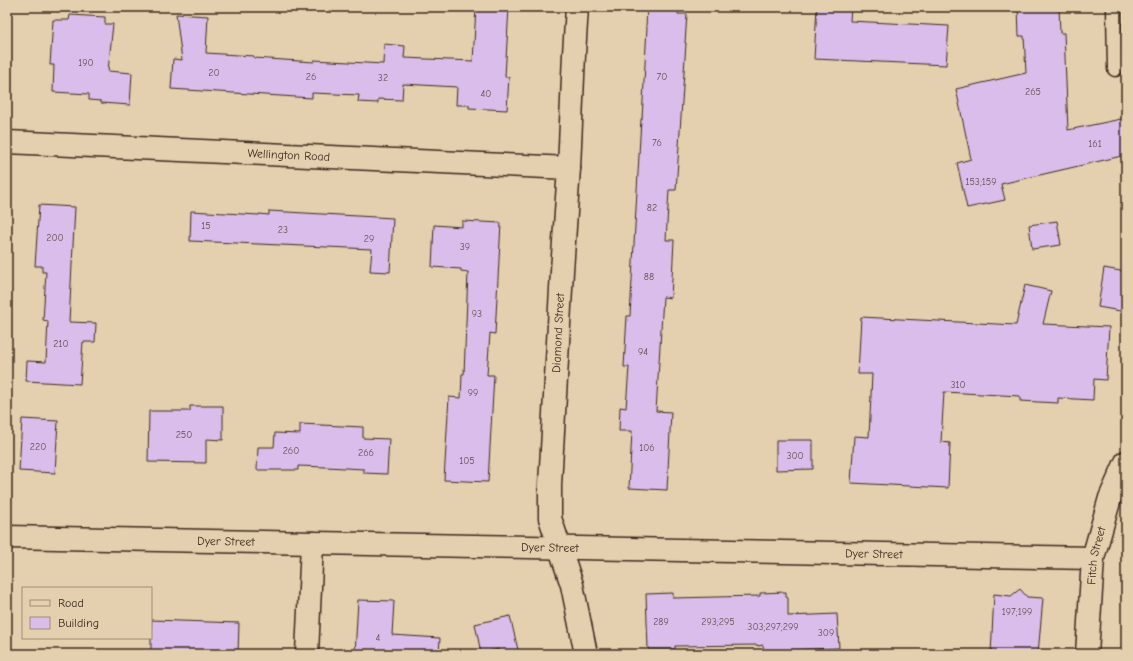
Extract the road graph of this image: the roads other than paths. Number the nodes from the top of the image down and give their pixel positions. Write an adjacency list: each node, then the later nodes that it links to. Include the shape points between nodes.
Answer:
1 (577, 7): 5 (street, Diamond Street)
2 (1114, 7): 3 (lane)
3 (1115, 69)
4 (7, 142): 5 (street, Wellington Road)
5 (569, 168): 9 (street, Diamond Street, via 550,485 550,518)
6 (1126, 462): 10 (street, Fitch Street, via 1110,498)
7 (7, 537): 8 (street, Dyer Street)
8 (312, 543): 9 (street, Dyer Street); 11 (street)
9 (560, 548): 10 (street, Dyer Street); 12 (street, Diamond Street, via 572,585)
10 (1093, 558): 13 (street, Fitch Street)
11 (307, 654)
12 (586, 654)
13 (1087, 654)

